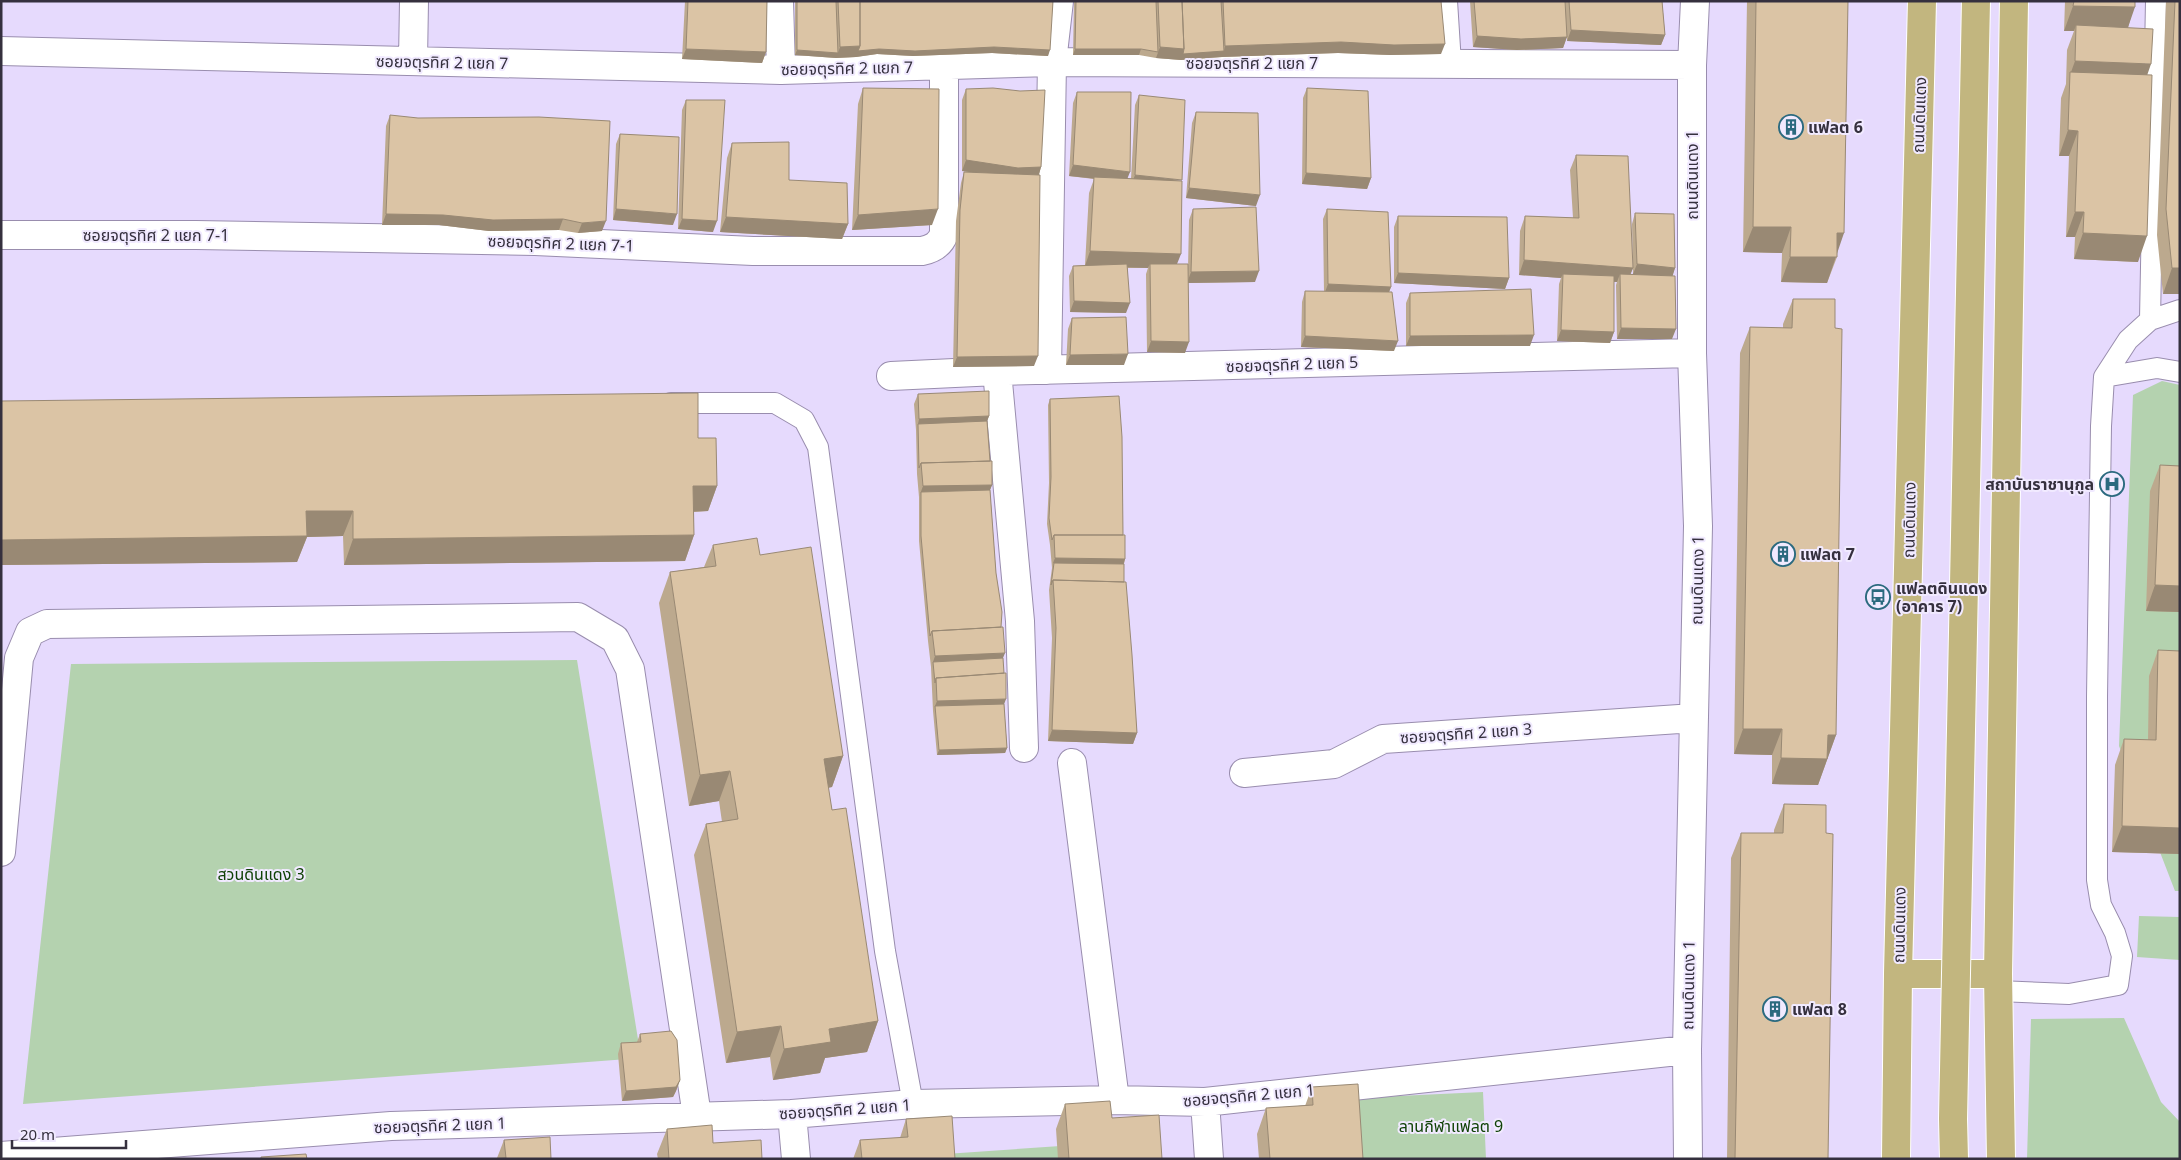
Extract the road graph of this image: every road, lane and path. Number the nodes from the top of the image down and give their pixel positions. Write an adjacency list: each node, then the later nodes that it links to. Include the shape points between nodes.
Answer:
1 (414, 1): 11 (street)
2 (779, 1): 16 (street)
3 (1058, 1): 12 (street)
4 (1443, 1): 13 (street)
5 (1695, 1): 14 (street, ถนนดินแดง 1)
6 (1922, 1): 32 (main road, ถนนดินแดง)
7 (1976, 1): 45 (main road, bridge)
8 (2014, 1): 33 (main road)
9 (2156, 1): 19 (lane)
10 (1, 51): 11 (street, ซอยจตุรทิศ 2 แยก 7)
11 (413, 61): 16 (street, ซอยจตุรทิศ 2 แยก 7)
12 (1052, 62): 13 (street, ซอยจตุรทิศ 2 แยก 7); 15 (street, ซอยจตุรทิศ 2 แยก 7); 21 (street)
13 (1447, 64): 14 (street, ซอยจตุรทิศ 2 แยก 7)
14 (1692, 65): 20 (street, ถนนดินแดง 1)
15 (944, 66): 16 (street, ซอยจตุรทิศ 2 แยก 7); 17 (street, ซอยจตุรทิศ 2 แยก 7-1, via 944,234 936,246 922,251 753,251 535,240)
16 (781, 70)
17 (1, 235)
18 (2180, 310): 19 (lane)
19 (2150, 320): 25 (lane, via 2128,340)
20 (1692, 353): 21 (street, ซอยจตุรทิศ 2 แยก 5); 27 (street, ถนนดินแดง 1, via 1698,526)
21 (1047, 370): 22 (street, ซอยจตุรทิศ 2 แยก 5)
22 (997, 371): 24 (street, ซอยจตุรทิศ 2 แยก 5); 28 (street, via 1020,621)
23 (2180, 372): 25 (lane, via 2157,368)
24 (891, 376)
25 (2104, 377): 33 (lane, via 2098,571 2097,880 2101,905 2122,956 2118,985 2069,994)
26 (656, 403): 37 (lane, via 775,403 804,420 818,447 885,951)
27 (1694, 718): 30 (street, ซอยจตุรทิศ 2 แยก 3, via 1383,739 1334,764); 34 (street, ถนนดินแดง 1)
28 (1024, 748)
29 (1072, 763): 35 (street)
30 (1244, 773)
31 (1, 852): 39 (street, via 19,658 30,632 47,624 578,617 615,639 630,669)
32 (1898, 974): 33 (main road); 44 (main road, ถนนดินแดง)
33 (1998, 982): 46 (main road)
34 (1687, 1050): 36 (street, ซอยจตุรทิศ 2 แยก 1); 43 (street, ถนนดินแดง 1)
35 (1115, 1100): 36 (street, ซอยจตุรทิศ 2 แยก 1); 37 (street, ซอยจตุรทิศ 2 แยก 1)
36 (1205, 1102): 42 (street)
37 (913, 1104): 38 (street, ซอยจตุรทิศ 2 แยก 1)
38 (792, 1114): 39 (street, ซอยจตุรทิศ 2 แยก 1); 41 (street)
39 (697, 1116): 40 (street, ซอยจตุรทิศ 2 แยก 1, via 391,1126)
40 (1, 1156)
41 (796, 1159)
42 (1209, 1159)
43 (1688, 1159)
44 (1896, 1159)
45 (1954, 1159)
46 (2001, 1159)

